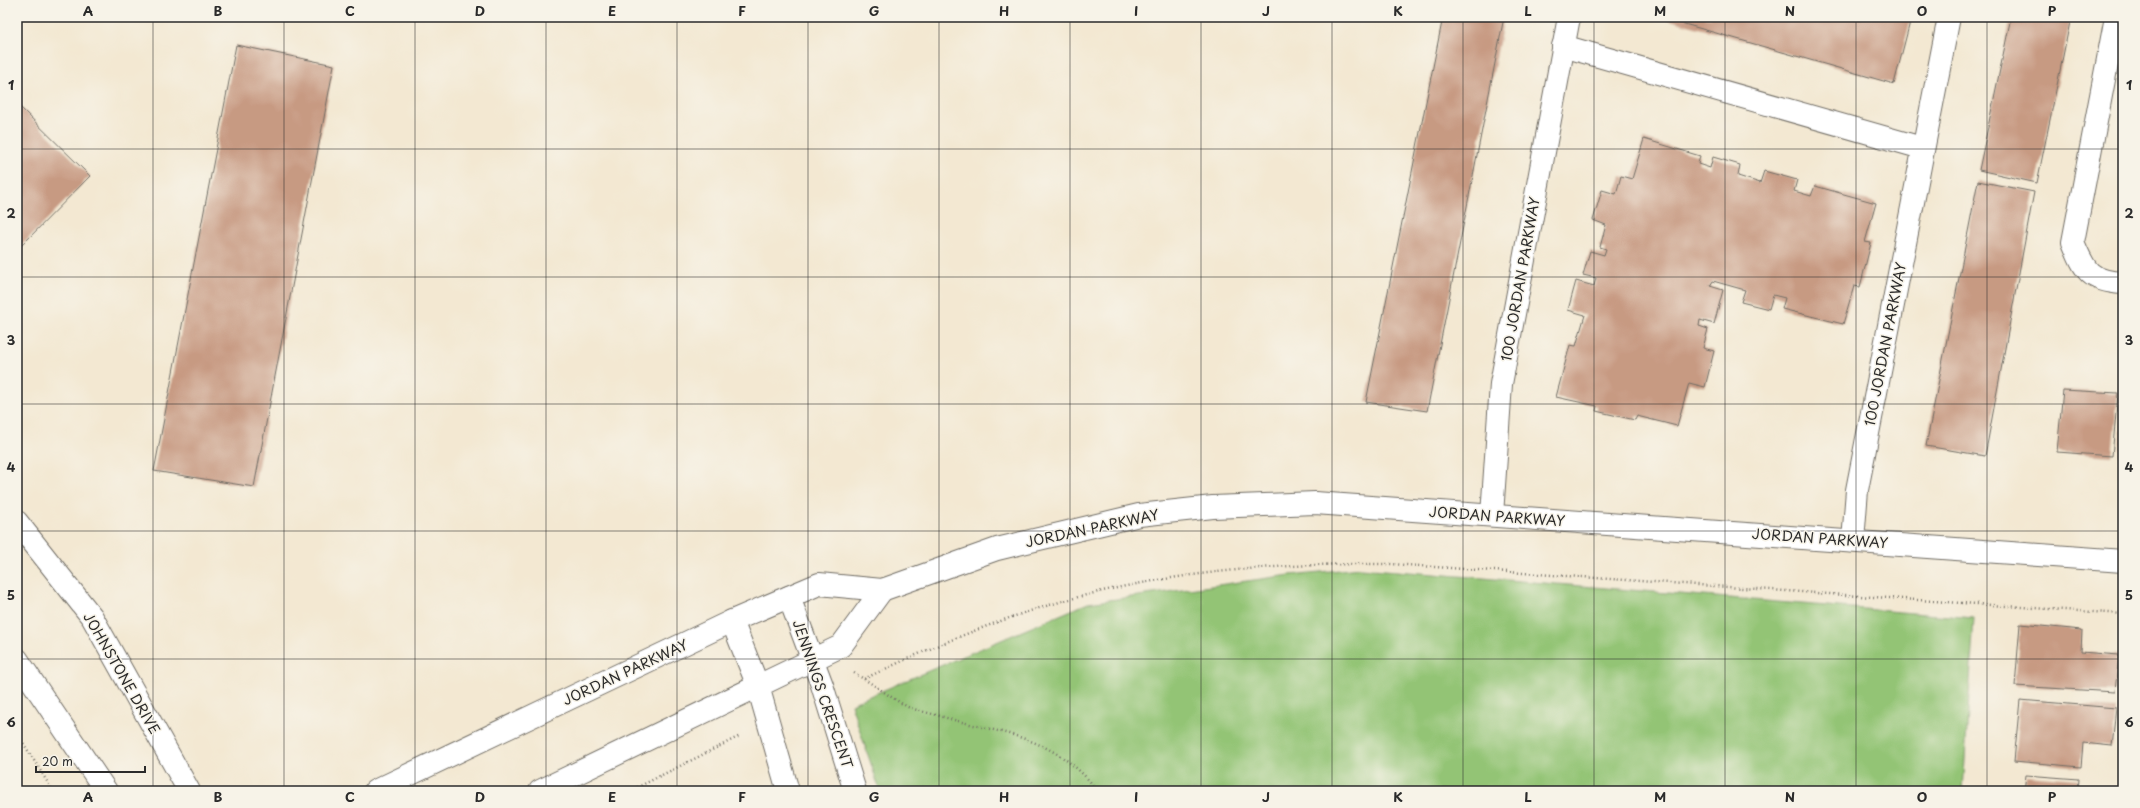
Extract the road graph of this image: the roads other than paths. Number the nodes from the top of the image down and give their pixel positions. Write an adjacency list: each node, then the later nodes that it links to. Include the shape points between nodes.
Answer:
1 (1569, 17): 4 (street, 100 JORDAN PARKWAY)
2 (1949, 17): 5 (street, 100 JORDAN PARKWAY)
3 (2116, 17): 6 (street, via 2073,242 2091,276)
4 (1563, 46): 5 (street); 7 (street, 100 JORDAN PARKWAY, via 1501,384)
5 (1922, 148): 9 (street, 100 JORDAN PARKWAY, via 1857,490)
6 (2123, 283)
7 (1492, 515): 9 (street, JORDAN PARKWAY); 11 (street, JORDAN PARKWAY, via 1315,503 1213,507 1139,515 996,549)
8 (17, 522): 18 (street, JOHNSTONE DRIVE, via 92,618)
9 (1853, 541): 10 (street, JORDAN PARKWAY)
10 (2123, 561)
11 (882, 590): 12 (street, JORDAN PARKWAY, via 818,584); 15 (street, via 841,646)
12 (789, 597): 13 (street, JORDAN PARKWAY); 15 (street, JENNINGS CRESCENT)
13 (732, 621): 16 (street); 19 (street, JORDAN PARKWAY)
14 (17, 659): 17 (street)
15 (814, 660): 16 (street); 22 (street, JENNINGS CRESCENT)
16 (758, 686): 20 (street); 21 (street)
17 (106, 791)
18 (189, 791)
19 (375, 791)
20 (540, 791)
21 (788, 791)
22 (855, 791)

